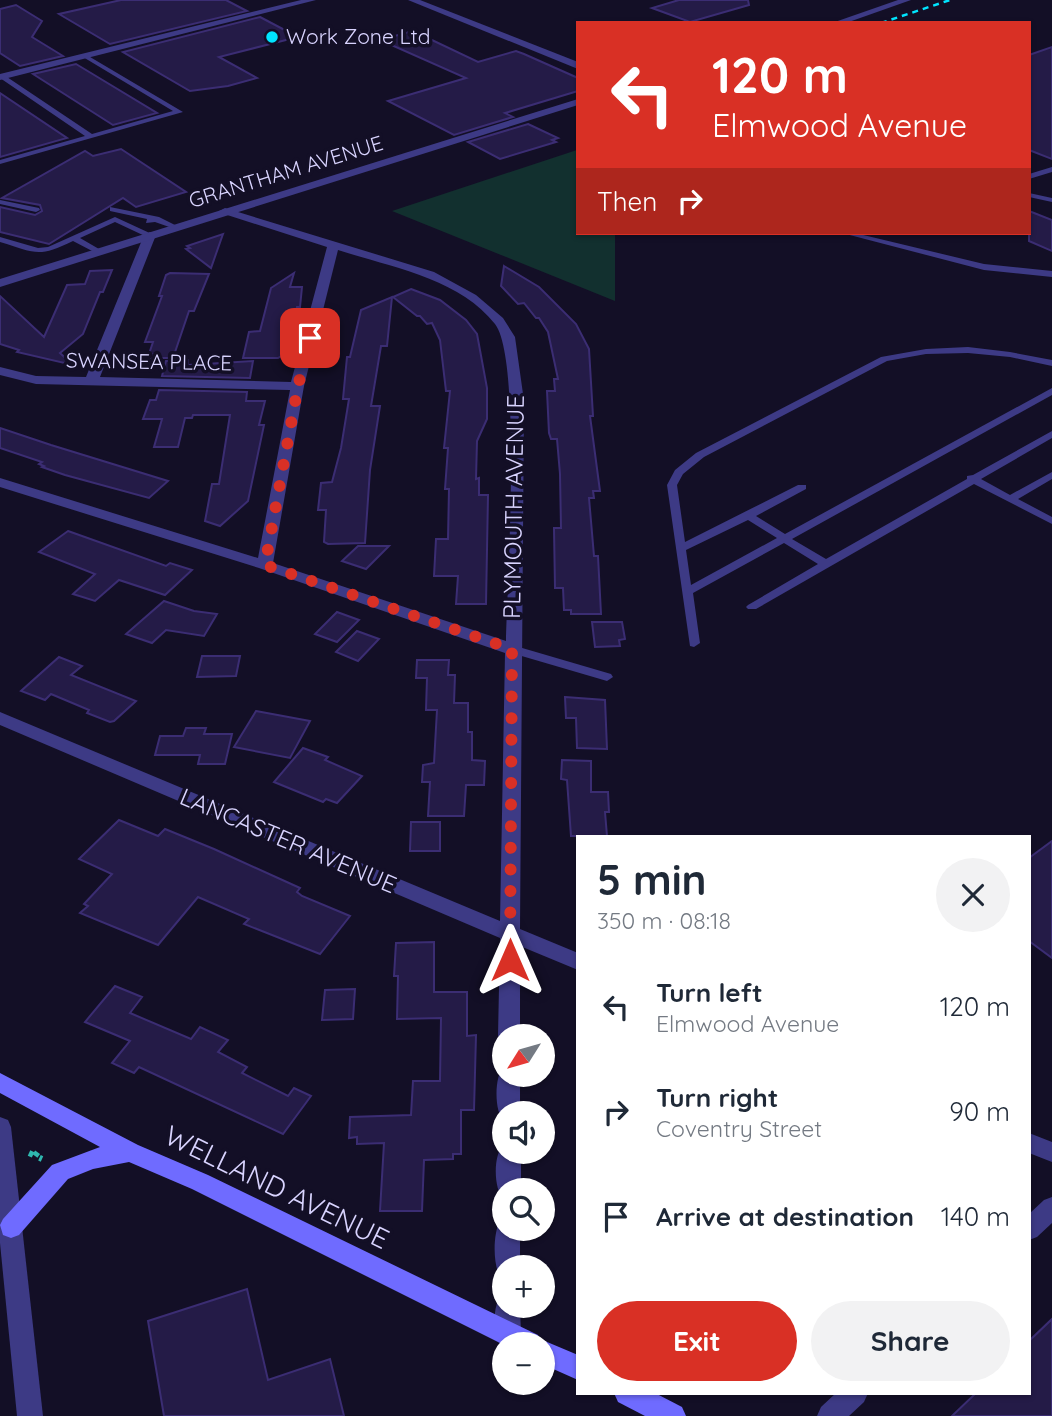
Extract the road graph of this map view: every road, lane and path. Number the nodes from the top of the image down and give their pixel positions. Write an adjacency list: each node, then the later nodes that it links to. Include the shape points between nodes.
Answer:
1 (312, 0): 5 (street)
2 (412, 0): 6 (street)
3 (907, 0): 4 (street)
4 (842, 21)
5 (85, 56): 7 (street); 9 (lane, via 179,112)
6 (576, 65)
7 (1, 76): 9 (lane)
8 (576, 104): 18 (street, GRANTHAM AVENUE)
9 (91, 137): 10 (lane)
10 (0, 162)
11 (1052, 169): 12 (lane)
12 (1031, 176)
13 (1031, 195): 14 (lane)
14 (1052, 200)
15 (0, 202): 17 (lane)
16 (113, 209): 19 (lane)
17 (36, 211)
18 (225, 211): 21 (street, GRANTHAM AVENUE); 26 (street, PLYMOUTH AVENUE)
19 (156, 219): 20 (lane); 21 (lane)
20 (136, 226): 22 (lane); 25 (lane, via 115,219)
21 (175, 227): 22 (street, GRANTHAM AVENUE)
22 (150, 234): 27 (street, GRANTHAM AVENUE); 32 (street)
23 (854, 235): 28 (lane, via 984,267)
24 (0, 239): 25 (lane, via 38,251)
25 (75, 239): 27 (lane)
26 (334, 244): 33 (street); 50 (street, PLYMOUTH AVENUE, via 455,286 506,331 517,401)
27 (96, 251): 29 (street, GRANTHAM AVENUE)
28 (1052, 274)
29 (2, 280)
30 (1052, 363): 44 (lane, via 952,349 914,351 884,359 700,454 679,472 672,485)
31 (0, 371): 32 (street, SWANSEA PLACE, via 36,380)
32 (91, 382): 33 (street, SWANSEA PLACE)
33 (298, 386): 46 (street)
34 (1052, 391): 43 (lane)
35 (1052, 434): 37 (lane)
36 (1052, 475): 40 (lane)
37 (971, 478): 40 (lane); 45 (lane)
38 (0, 482): 46 (street)
39 (802, 487): 41 (lane)
40 (1010, 499): 42 (lane)
41 (748, 516): 43 (lane); 44 (lane)
42 (1052, 521)
43 (786, 538): 45 (lane); 47 (lane)
44 (680, 549): 47 (lane)
45 (826, 564): 48 (lane)
46 (265, 565): 50 (street)
47 (687, 592): 49 (lane)
48 (752, 607)
49 (694, 643)
50 (512, 649): 51 (lane); 53 (street, PLYMOUTH AVENUE)
51 (607, 677)
52 (0, 718): 53 (street, LANCASTER AVENUE)
53 (510, 934): 54 (street, LANCASTER AVENUE); 55 (street, PLYMOUTH AVENUE)
54 (576, 961)
55 (509, 1024)
56 (0, 1082): 60 (main road, WELLAND AVENUE)
57 (0, 1127): 64 (street)
58 (1031, 1144): 61 (street)
59 (40, 1149): 62 (path, via 32,1155)
60 (130, 1152): 64 (main road, via 91,1159 60,1172); 66 (main road, WELLAND AVENUE)
61 (1052, 1152)
62 (42, 1160)
63 (1052, 1208): 65 (street)
64 (11, 1227): 71 (street)
65 (1031, 1227)
66 (504, 1332)
67 (555, 1357): 68 (main road)
68 (576, 1367)
69 (631, 1395): 72 (main road)
70 (853, 1395): 73 (street)
71 (30, 1416)
72 (673, 1416)
73 (830, 1416)

